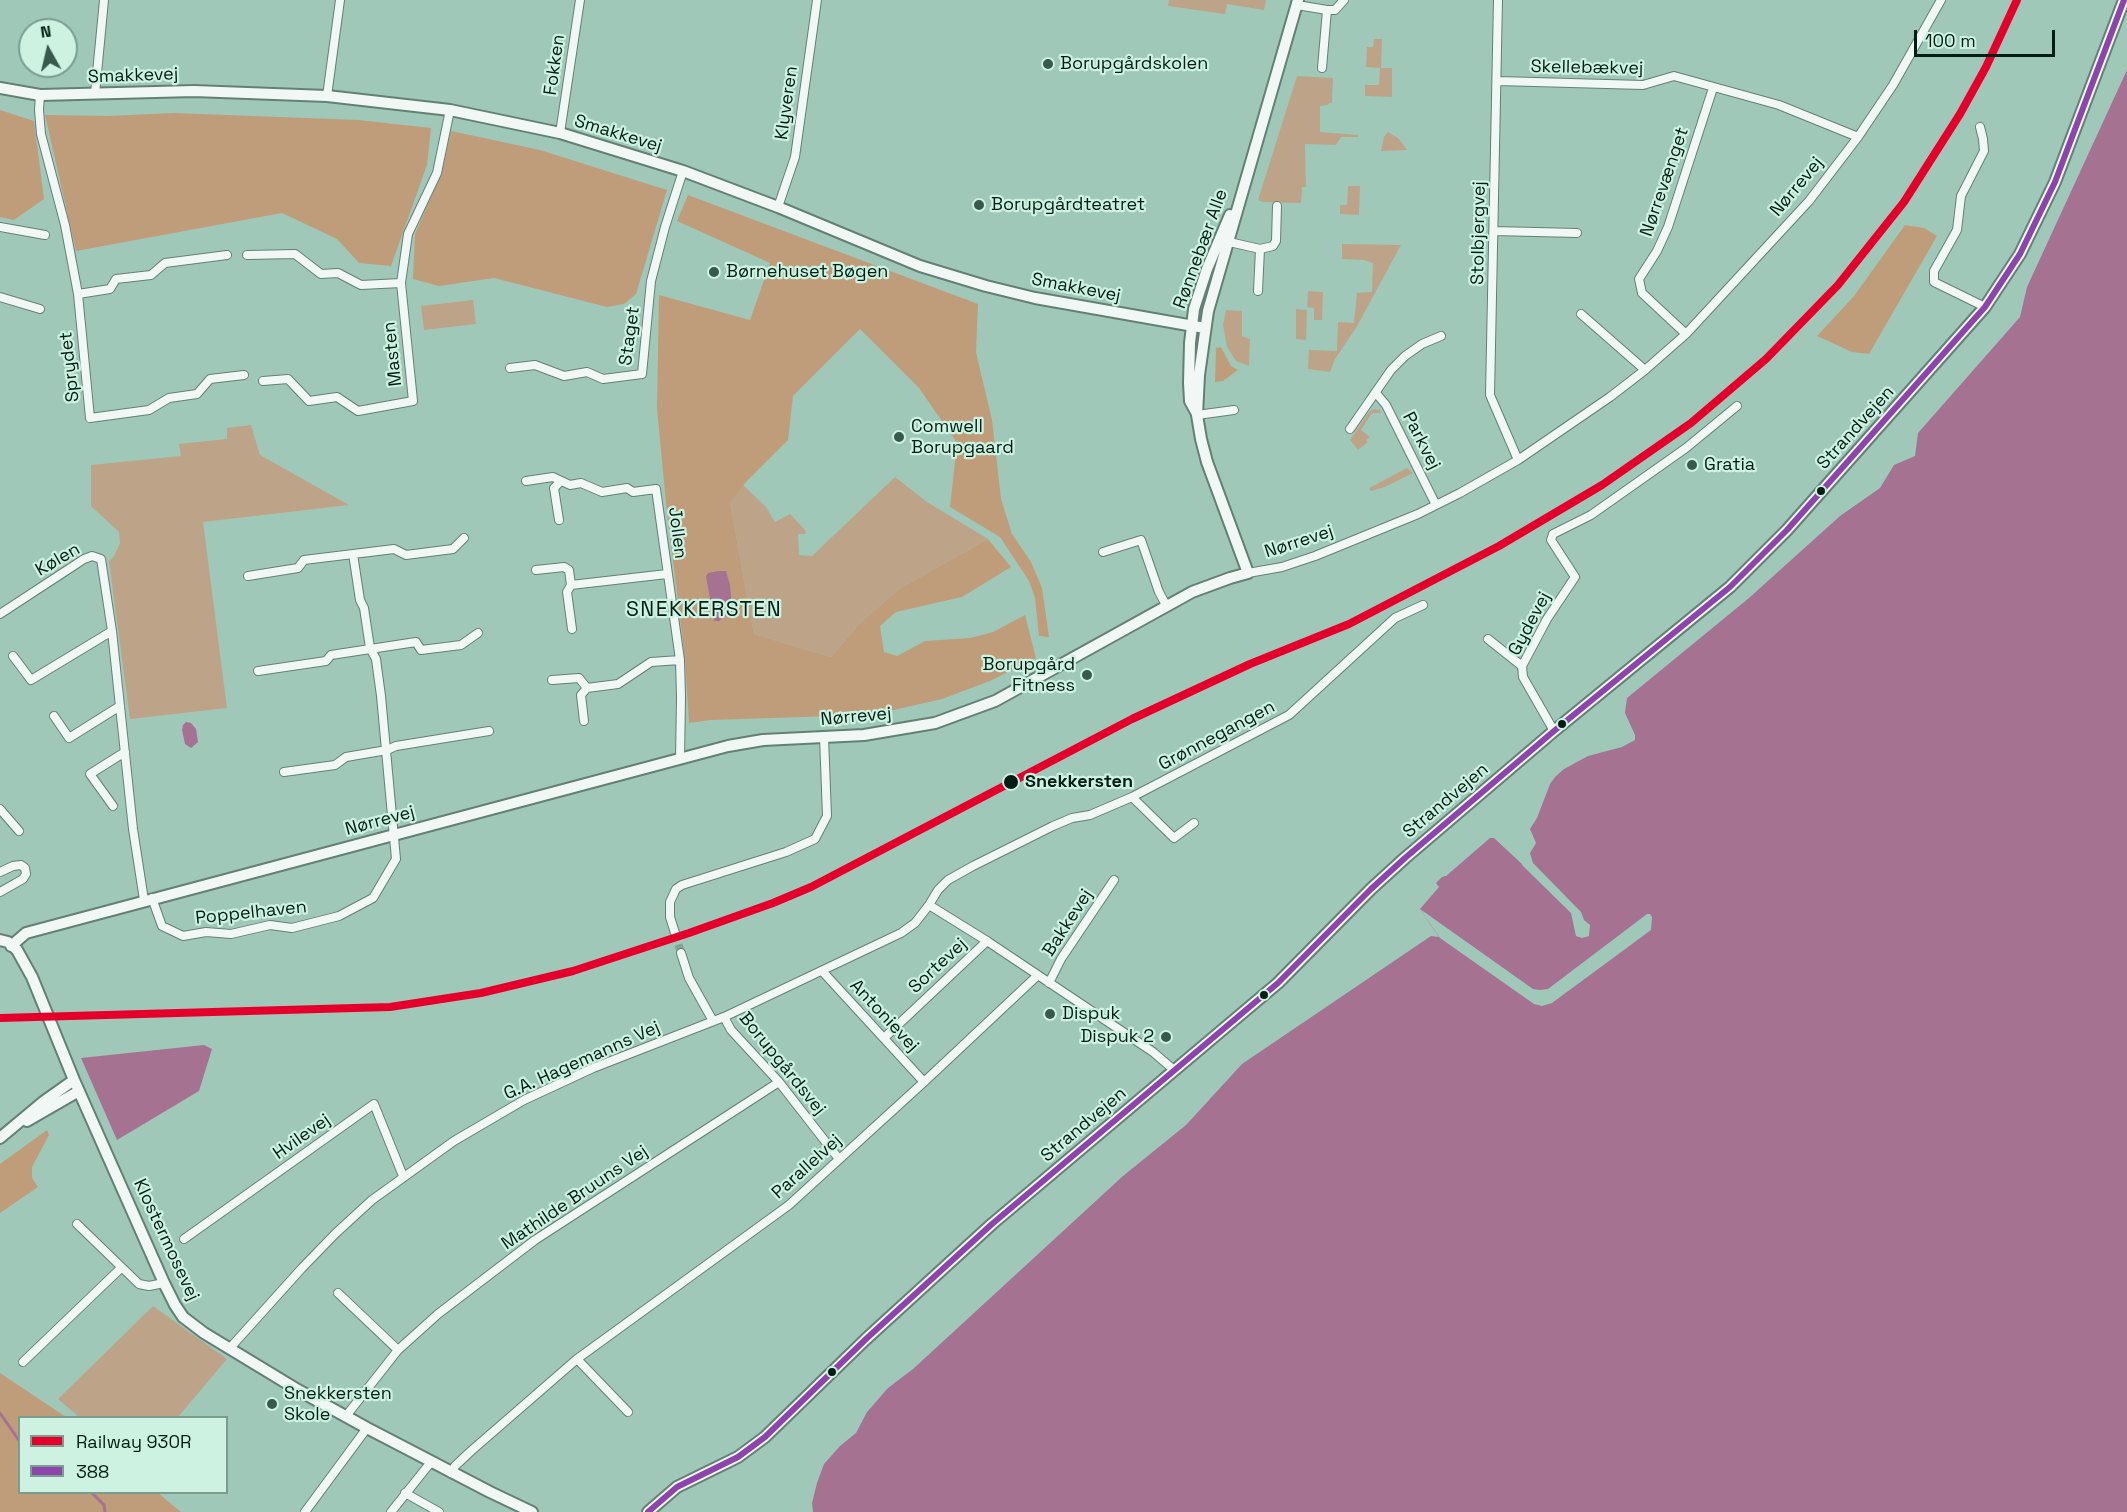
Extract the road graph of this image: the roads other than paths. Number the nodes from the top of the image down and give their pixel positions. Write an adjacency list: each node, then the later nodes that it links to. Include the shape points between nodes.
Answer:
1 (104, 0): 15 (street)
2 (340, 0): 17 (street)
3 (580, 0): 20 (street, Fokken)
4 (817, 0): 24 (street, Klyveren, via 795,158)
5 (1344, 0): 10 (street, via 1335,10)
6 (1498, 0): 12 (street, Stolbjergvej)
7 (1941, 0): 21 (street, Nørrevej)
8 (2124, 0): 37 (main road, Strandvejen, via 2055,182 2020,254)
9 (1297, 3): 10 (street); 29 (main road, Rønnebær Alle)
10 (1327, 10): 11 (street)
11 (1322, 68)
12 (1498, 81): 14 (street, Skellebækvej, via 1643,85 1674,76); 26 (street, Stolbjergvej)
13 (0, 88): 16 (main road, Smakkevej)
14 (1713, 88): 21 (street, via 1779,105); 42 (street, Nørrevænget, via 1668,227 1639,279 1642,293)
15 (95, 94): 16 (main road, Smakkevej); 17 (main road, Smakkevej, via 194,91)
16 (40, 95): 35 (street, Sprydet, via 41,134)
17 (327, 96): 18 (main road, Smakkevej)
18 (450, 110): 20 (main road, Smakkevej); 33 (street, Masten, via 437,173 408,234)
19 (1980, 127): 37 (street, via 1984,151 1961,196 1957,230 1934,272 1934,282)
20 (560, 134): 22 (main road, Smakkevej)
21 (1858, 137): 42 (street, Nørrevej, via 1809,201)
22 (683, 171): 24 (main road, Smakkevej); 44 (street, Staget, via 651,281 642,375 603,379 587,372 564,376 535,364)
23 (1277, 206): 30 (street, via 1276,241 1274,246)
24 (778, 207): 40 (main road, Smakkevej, via 920,266 987,286)
25 (0, 227): 28 (street)
26 (1494, 231): 27 (street); 53 (street, Stolbjergvej, via 1490,395)
27 (1577, 233)
28 (45, 235)
29 (1225, 241): 30 (street); 40 (main road, Rønnebær Alle, via 1204,279); 41 (main road, Rønnebær Alle)
30 (1260, 249): 34 (street)
31 (227, 255): 35 (street, via 165,263 151,275 116,279 110,289)
32 (247, 255): 33 (street, via 295,254 321,274 338,273 361,285)
33 (401, 283): 47 (street, Masten, via 413,401 358,411 337,397 309,401 288,379)
34 (1258, 291)
35 (78, 294): 46 (street, Sprydet, via 90,418 149,410 169,398 196,394 210,379)
36 (0, 297): 38 (street)
37 (1985, 307): 84 (main road, Strandvejen, via 1787,530 1730,587)
38 (40, 309)
39 (1581, 314): 45 (street)
40 (1192, 326): 41 (main road, Smakkevej); 51 (main road, Rønnebær Alle, via 1190,401)
41 (1205, 328): 51 (main road, Rønnebær Alle)
42 (1686, 334): 45 (street, Nørrevej)
43 (1441, 336): 48 (street, via 1406,356)
44 (510, 368)
45 (1646, 370): 53 (street, Nørrevej)
46 (244, 375)
47 (263, 381)
48 (1376, 393): 52 (street); 56 (street, Parkvej, via 1386,405)
49 (1737, 406): 76 (street, Gydevej, via 1591,516 1553,534 1551,540 1575,577)
50 (1234, 410): 51 (street)
51 (1197, 415): 62 (main road, Rønnebær Alle, via 1207,462)
52 (1350, 429)
53 (1518, 460): 56 (street, Nørrevej)
54 (526, 481): 55 (street, Jollen, via 553,477)
55 (560, 482): 57 (street, via 554,488); 63 (street, Jollen, via 581,483 602,492 656,489)
56 (1436, 505): 62 (street, Nørrevej, via 1315,556)
57 (559, 520)
58 (464, 538): 60 (street, via 453,549 406,555 394,549)
59 (1103, 552): 66 (street, via 1141,540)
60 (353, 554): 64 (street, via 304,560 298,568); 73 (street, Poppelhaven)
61 (536, 570): 65 (street, via 564,567 569,570)
62 (1248, 573): 66 (main road, Nørrevej)
63 (667, 574): 65 (street, Jollen); 75 (street, Jollen)
64 (248, 576)
65 (571, 585): 69 (street, via 567,592)
66 (1166, 605): 85 (main road, Nørrevej, via 1048,673 968,712 899,730)
67 (1424, 605): 90 (street, Grønnegangen, via 1395,618 1289,715)
68 (0, 614): 70 (street, Kølen, via 92,556 101,559)
69 (572, 629)
70 (112, 632): 74 (street, via 31,680); 80 (street, Kølen)
71 (478, 633): 73 (street, via 461,645 421,650 416,642)
72 (1488, 639): 76 (street)
73 (370, 648): 77 (street, via 331,655 326,661); 86 (street, Poppelhaven, via 376,659)
74 (13, 656)
75 (680, 660): 79 (street, via 651,662 618,684); 88 (street, Jollen)
76 (1522, 666): 84 (street, Gydevej, via 1523,677)
77 (258, 671)
78 (552, 680): 79 (street, via 579,678)
79 (587, 687): 82 (street, via 582,695)
80 (120, 706): 81 (street, via 69,738); 87 (street, Kølen)
81 (54, 716)
82 (584, 721)
83 (489, 731): 86 (street)
84 (1554, 731): 112 (main road, Strandvejen, via 1405,858 1278,983)
85 (824, 737): 88 (main road, Nørrevej, via 763,740); 101 (street, via 827,816 815,839 676,889 670,902)
86 (387, 750): 89 (street, via 346,757 336,765); 95 (street, Poppelhaven)
87 (124, 752): 91 (street, via 90,774); 99 (street, Kølen, via 133,829)
88 (680, 759): 95 (main road, Nørrevej)
89 (284, 772)
90 (1132, 797): 93 (street, via 1173,838); 100 (street, Grønnegangen, via 1053,826 948,880)
91 (113, 806)
92 (0, 809): 94 (street)
93 (1194, 823)
94 (19, 831)
95 (394, 834): 99 (main road, Nørrevej); 99 (street, Poppelhaven, via 396,859 373,898 339,916 302,926 270,925 231,934 206,932 183,936 162,926)
96 (0, 872): 98 (street, via 21,865 26,874)
97 (1114, 880): 108 (street, Bakkevej, via 1060,959)
98 (0, 892)
99 (148, 899): 104 (main road, Nørrevej, via 26,933)
100 (929, 905): 103 (street); 106 (street, G.A. Hagemanns Vej, via 901,933)
101 (675, 933)
102 (0, 940): 104 (main road, Klostermosevej, via 8,942)
103 (987, 941): 107 (street); 111 (street, Sortevej)
104 (5, 948): 113 (main road, Klostermosevej, via 16,950 32,978)
105 (681, 953): 110 (street, Borupgårdsvej, via 689,978)
106 (823, 972): 109 (street, G.A. Hagemanns Vej); 111 (street, Antonievej)
107 (1038, 975): 108 (street); 115 (street, Parallelvej)
108 (1049, 983): 112 (street)
109 (724, 1017): 110 (street, G.A. Hagemanns Vej); 114 (street, Borupgårdsvej, via 731,1030)
110 (713, 1022): 120 (street, G.A. Hagemanns Vej, via 593,1068 524,1100)
111 (884, 1038): 115 (street, Antonievej)
112 (1174, 1070): 140 (main road, Strandvejen, via 984,1232 765,1437 731,1461 677,1487)
113 (74, 1080): 116 (main road, Klostermosevej); 117 (main road)
114 (779, 1082): 119 (street, Borupgårdsvej); 127 (street, Mathilde Bruuns Vej, via 535,1240 438,1314)
115 (924, 1082): 119 (street, Parallelvej)
116 (79, 1091): 117 (main road); 124 (main road, Klostermosevej)
117 (13, 1128): 118 (main road)
118 (0, 1138)
119 (838, 1159): 128 (street, Parallelvej, via 789,1205)
120 (403, 1176): 122 (street, Hvilevej, via 374,1104); 126 (street, G.A. Hagemanns Vej, via 336,1233)
121 (77, 1224): 123 (street)
122 (184, 1239)
123 (121, 1268): 124 (street, via 139,1284); 129 (street)
124 (164, 1283): 126 (main road, Klostermosevej, via 183,1317)
125 (338, 1293): 127 (street)
126 (230, 1348): 131 (main road, Klostermosevej)
127 (398, 1350): 131 (street, Mathilde Bruuns Vej)
128 (577, 1359): 130 (street); 134 (street, Parallelvej)
129 (23, 1362)
130 (628, 1412)
131 (346, 1416): 132 (main road, Klostermosevej)
132 (367, 1428): 133 (main road, Klostermosevej); 136 (street)
133 (431, 1462): 134 (main road, Klostermosevej); 135 (street)
134 (451, 1473): 139 (main road, Klostermosevej)
135 (405, 1493): 137 (street); 138 (street)
136 (305, 1512)
137 (391, 1512)
138 (439, 1512)
139 (532, 1512)
140 (648, 1512)

